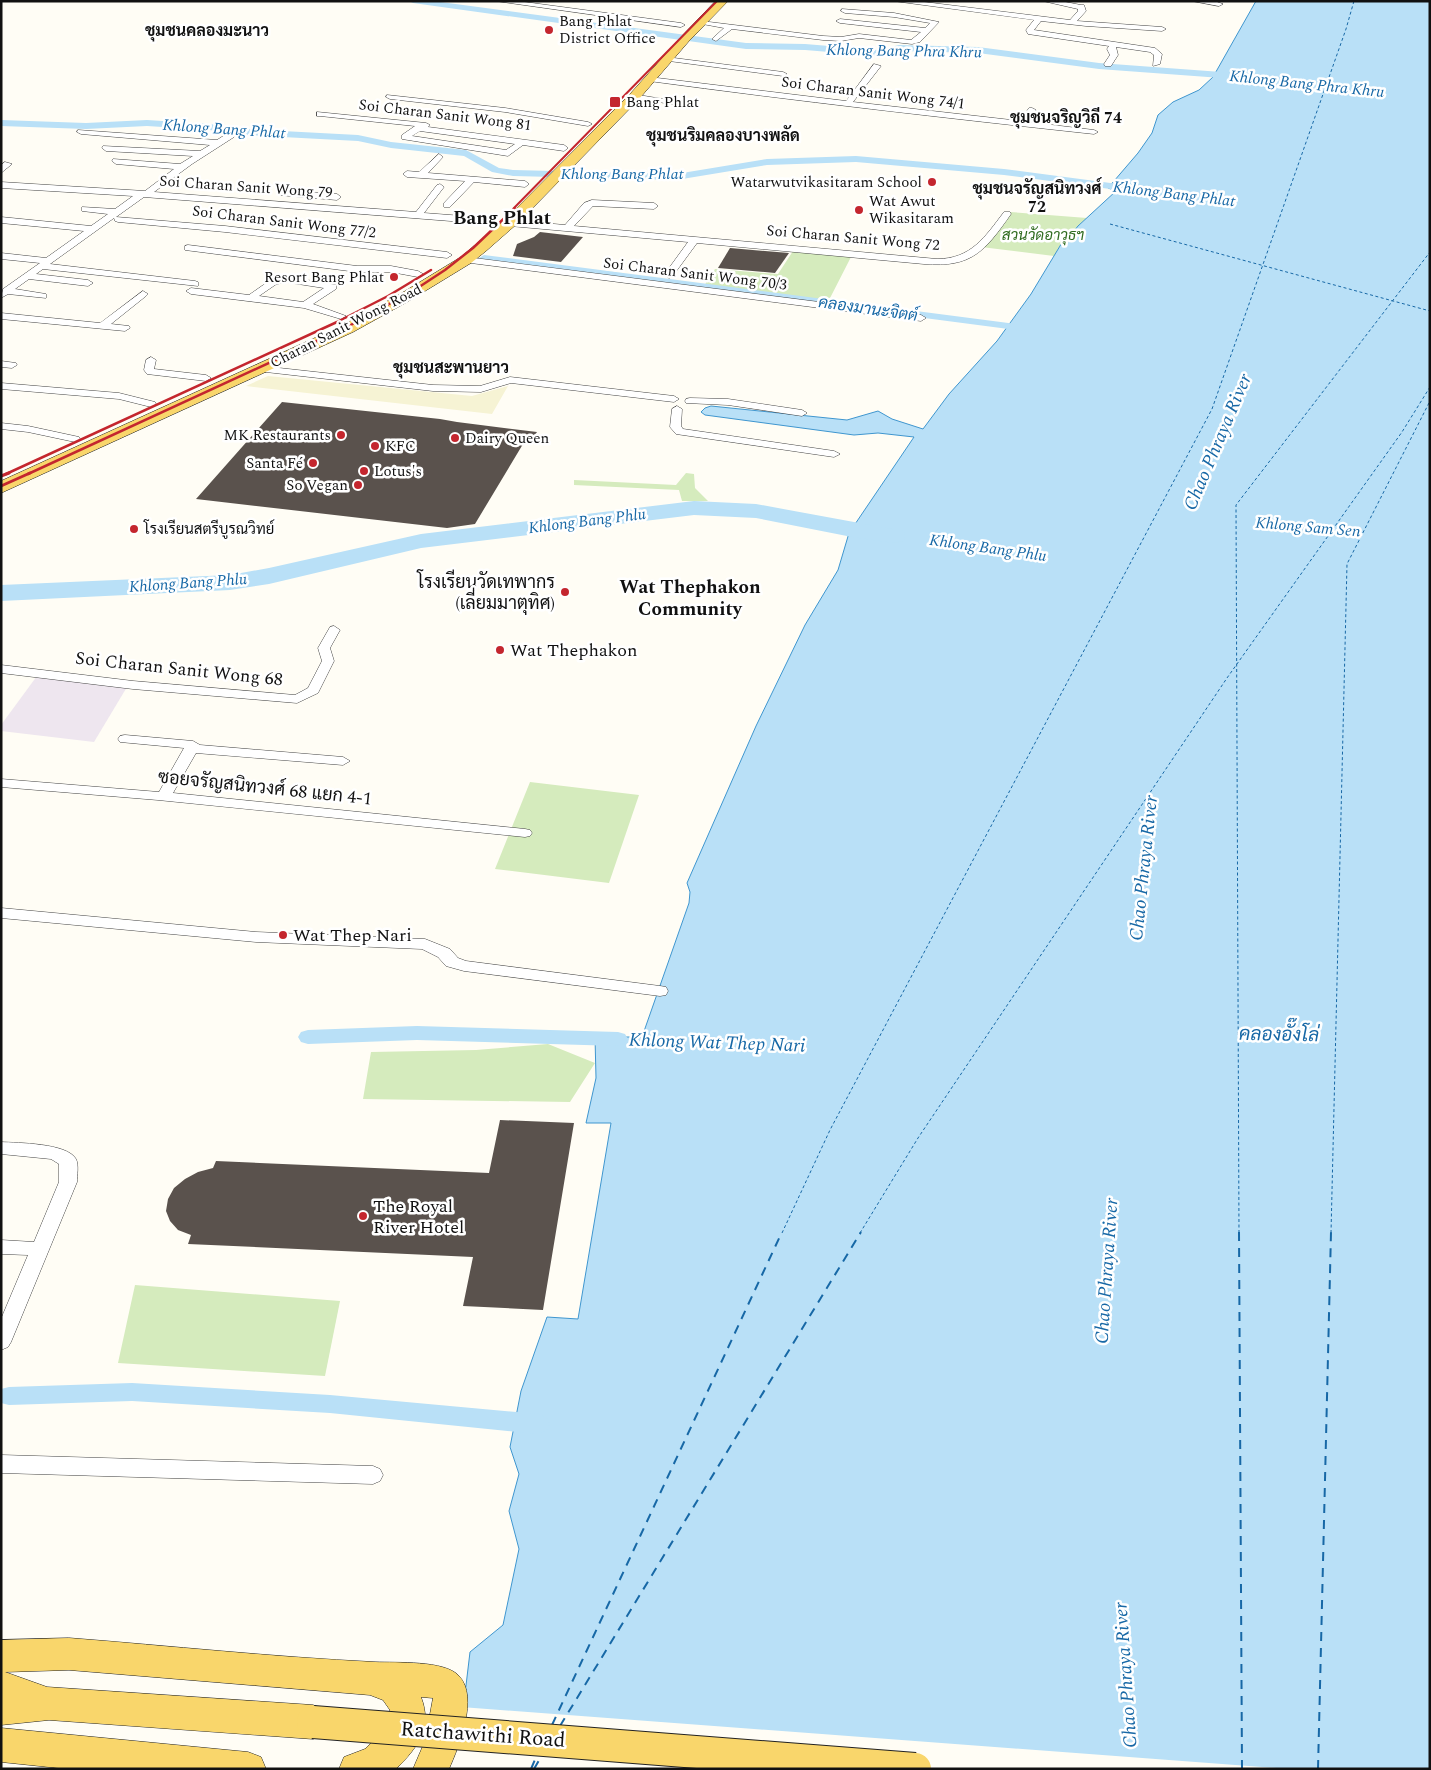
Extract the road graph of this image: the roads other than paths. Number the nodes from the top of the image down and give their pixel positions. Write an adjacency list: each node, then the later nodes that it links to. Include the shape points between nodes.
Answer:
1 (499, 1): 8 (street)
2 (580, 1): 8 (street)
3 (723, 1): 13 (main road, Charan Sanit Wong Road)
4 (897, 1): 9 (street)
5 (1046, 1): 12 (street, via 1081,7 1082,11)
6 (1195, 1): 7 (street)
7 (1219, 4)
8 (568, 9): 11 (street)
9 (1039, 18): 12 (street); 19 (street, via 1031,32)
10 (840, 20): 14 (street)
11 (684, 22): 17 (main road)
12 (1072, 22): 16 (street)
13 (701, 23): 15 (street); 20 (main road, Charan Sanit Wong Road)
14 (930, 25): 14 (street, via 851,11 844,12); 15 (street, via 917,40 907,42 859,36 833,39)
15 (730, 27): 18 (street)
16 (1162, 28)
17 (671, 35)
18 (716, 39)
19 (1113, 44): 21 (street, via 1114,55); 22 (street, via 1155,51 1158,54)
20 (669, 59): 24 (street); 25 (main road, Charan Sanit Wong Road)
21 (1108, 64)
22 (1156, 64)
23 (877, 66): 28 (street)
24 (783, 74)
25 (649, 78): 26 (main road, Charan Sanit Wong Road); 28 (street, Soi Charan Sanit Wong 74/1)
26 (635, 96): 29 (street); 32 (main road, Charan Sanit Wong Road)
27 (390, 97): 33 (street, via 505,110)
28 (848, 104): 34 (street, Soi Charan Sanit Wong 74/1)
29 (694, 106)
30 (1032, 110): 34 (street)
31 (320, 114): 40 (street, Soi Charan Sanit Wong 81)
32 (618, 114): 33 (main road, via 599,112); 67 (main road, Charan Sanit Wong Road, via 558,174)
33 (588, 124): 40 (main road)
34 (1022, 125): 36 (street, Soi Charan Sanit Wong 74/1)
35 (81, 132): 39 (street)
36 (1094, 132)
37 (231, 135): 39 (street)
38 (522, 142): 38 (street, via 418,128 405,138 508,153); 40 (street)
39 (219, 144): 42 (street)
40 (565, 146): 44 (main road)
41 (106, 148): 42 (street)
42 (200, 155): 46 (street)
43 (439, 157): 48 (street)
44 (552, 158)
45 (116, 161): 46 (street)
46 (182, 167): 55 (street)
47 (407, 174): 48 (street)
48 (421, 175): 50 (street)
49 (531, 178): 50 (street); 59 (main road)
50 (472, 179): 61 (street)
51 (1, 186): 52 (street, Soi Charan Sanit Wong 79)
52 (13, 186): 55 (street, Soi Charan Sanit Wong 79); 56 (street)
53 (440, 187): 64 (street)
54 (189, 188): 57 (street)
55 (144, 194): 57 (street, Soi Charan Sanit Wong 79); 66 (street)
56 (1, 195)
57 (178, 196): 60 (street, Soi Charan Sanit Wong 79)
58 (337, 197): 60 (street, via 284,190)
59 (513, 197)
60 (271, 203): 64 (street, Soi Charan Sanit Wong 79)
61 (447, 206)
62 (654, 206): 69 (street, via 587,205)
63 (85, 209): 66 (street, Soi Charan Sanit Wong 77/2)
64 (419, 214): 67 (street, Soi Charan Sanit Wong 79)
65 (1007, 214): 71 (street, Soi Charan Sanit Wong 72, via 975,251 956,261 905,260)
66 (117, 216): 70 (street); 73 (street, Soi Charan Sanit Wong 77/2)
67 (503, 219): 69 (street, Soi Charan Sanit Wong 72); 73 (main road, Charan Sanit Wong Road); 75 (main road, Charan Sanit Wong Road)
68 (1, 220): 70 (street)
69 (568, 228): 71 (street, Soi Charan Sanit Wong 72)
70 (93, 229): 76 (street)
71 (695, 239): 78 (street)
72 (188, 248): 77 (street)
73 (446, 255): 77 (main road, Charan Sanit Wong Road)
74 (1, 256): 76 (street)
75 (466, 260): 88 (street, Soi Charan Sanit Wong 70/3); 92 (main road, Charan Sanit Wong Road, via 379,312)
76 (44, 263): 79 (street); 84 (street)
77 (418, 274): 87 (main road, Charan Sanit Wong Road)
78 (670, 275)
79 (26, 276): 80 (street); 81 (street)
80 (88, 283)
81 (3, 289): 83 (street)
82 (143, 294): 89 (street)
83 (43, 296)
84 (251, 298): 85 (street); 85 (street, via 272,283 284,279 333,287)
85 (305, 305): 87 (street)
86 (1, 316): 89 (street)
87 (341, 316): 93 (main road, Charan Sanit Wong Road)
88 (921, 318)
89 (103, 325): 90 (street)
90 (125, 328)
91 (151, 360): 93 (street, via 151,372)
92 (261, 369): 96 (street, via 433,388 481,389 510,380); 102 (main road, Charan Sanit Wong Road)
93 (206, 378): 95 (main road, Charan Sanit Wong Road)
94 (1, 386): 95 (street, via 119,396)
95 (150, 404): 99 (main road, Charan Sanit Wong Road)
96 (676, 404): 97 (street, via 681,398); 100 (street, via 675,427 680,432)
97 (802, 413)
98 (1, 426): 99 (street)
99 (74, 439): 101 (main road, Charan Sanit Wong Road)
100 (834, 454)
101 (1, 473)
102 (1, 488)
103 (334, 630): 104 (street, Soi Charan Sanit Wong 68, via 324,648 328,660 313,690 298,699 133,685)
104 (1, 668)
105 (125, 739): 106 (street)
106 (191, 748): 107 (street); 109 (street)
107 (343, 760)
108 (1, 783): 109 (street, ซอยจรัญสนิทวงศ์ 68 แยก 4-1)
109 (164, 796): 110 (street, ซอยจรัญสนิทวงศ์ 68 แยก 4-1)
110 (525, 833)
111 (1, 913): 112 (street, via 256,937 425,944 464,966)
112 (660, 991)
113 (1, 1148): 115 (street, via 54,1153 68,1161 68,1182)
114 (1, 1247): 115 (street)
115 (40, 1249): 116 (street)
116 (2, 1339)
117 (1, 1464): 118 (street)
118 (373, 1475)
119 (1, 1656): 120 (main road, via 69,1654)
120 (363, 1678): 126 (main road, via 395,1688 408,1710 407,1725 395,1746 376,1763); 127 (main road, via 441,1682 448,1688 451,1694 443,1741)
121 (1, 1687): 122 (main road, Ratchawithi Road)
122 (50, 1704): 123 (main road, Ratchawithi Road); 128 (main road, Ratchawithi Road, bridge)
123 (1, 1708)
124 (1, 1745): 125 (main road)
125 (248, 1769)
126 (357, 1769)
127 (432, 1769)
128 (916, 1769)

